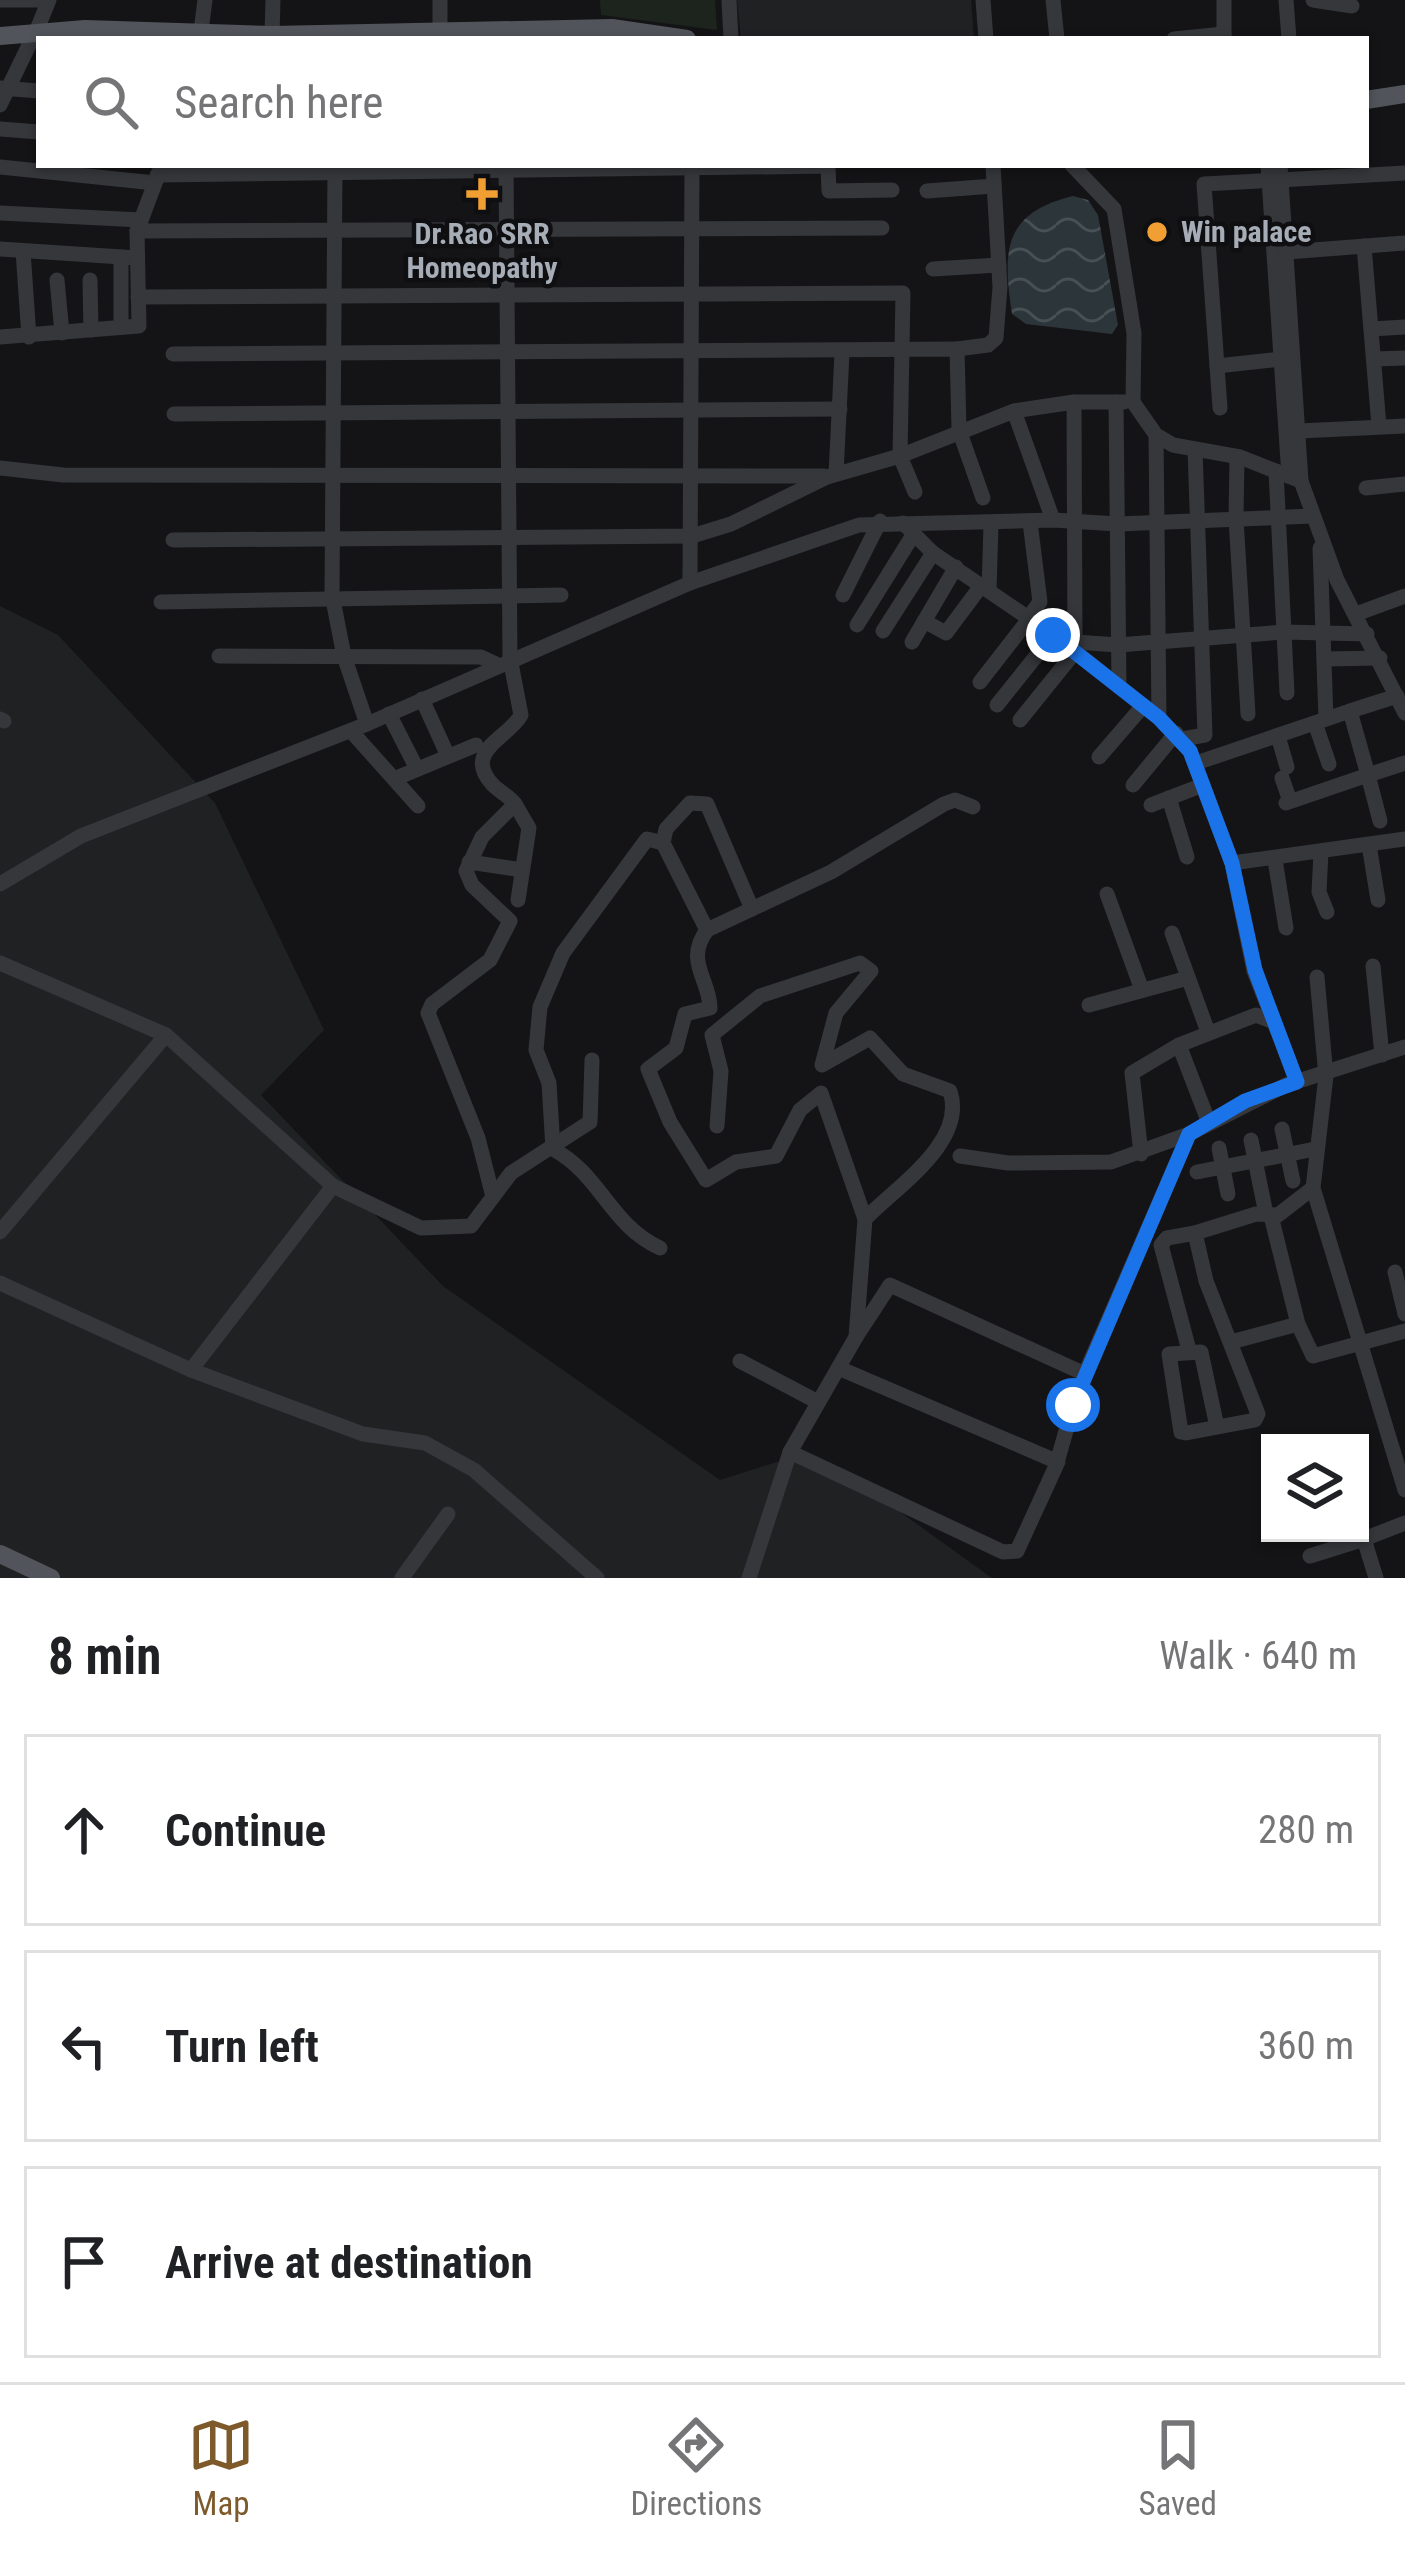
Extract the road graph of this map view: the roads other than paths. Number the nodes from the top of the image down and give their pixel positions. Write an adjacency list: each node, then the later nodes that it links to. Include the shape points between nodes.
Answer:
1 (0, 0): 2 (street)
2 (39, 0)
3 (49, 0): 24 (street)
4 (205, 0): 17 (street)
5 (273, 0): 15 (street)
6 (440, 0): 14 (street)
7 (729, 0): 19 (street)
8 (982, 0): 20 (street)
9 (1053, 0): 21 (street)
10 (1224, 0): 22 (street)
11 (1286, 0): 23 (street)
12 (1313, 0): 13 (street)
13 (1352, 6)
14 (440, 32): 15 (main road); 16 (main road)
15 (272, 35): 17 (main road)
16 (501, 35): 18 (main road, via 613,28)
17 (201, 36)
18 (667, 36)
19 (731, 36)
20 (986, 36)
21 (1057, 36)
22 (1224, 36)
23 (1288, 36)
24 (35, 38): 25 (main road); 29 (street)
25 (0, 40)
26 (1405, 85): 28 (main road)
27 (36, 91): 29 (street)
28 (1369, 91)
29 (2, 93)
30 (1405, 94): 31 (main road)
31 (1369, 100)
32 (0, 129): 33 (street)
33 (36, 132)
34 (0, 166): 35 (street)
35 (36, 168)
36 (40, 168): 45 (street)
37 (506, 168): 42 (street); 52 (street)
38 (692, 168): 53 (street)
39 (827, 168): 47 (street, via 830,191)
40 (993, 168): 46 (street)
41 (1075, 168): 88 (street, via 1114,209 1134,334)
42 (335, 169): 45 (street); 51 (street)
43 (1274, 173): 44 (street); 59 (street); 83 (street); 86 (street, via 1204,184)
44 (1405, 173)
45 (158, 174): 50 (street)
46 (994, 185): 48 (street); 61 (street)
47 (892, 190)
48 (927, 191)
49 (0, 213): 50 (street)
50 (139, 226): 51 (street); 60 (street)
51 (337, 228): 52 (street); 67 (street)
52 (507, 228): 53 (street); 66 (street)
53 (694, 228): 54 (street); 65 (street)
54 (882, 228)
55 (1405, 243): 56 (street)
56 (1364, 246): 59 (street); 71 (street)
57 (0, 249): 58 (street)
58 (23, 250): 60 (street); 75 (street)
59 (1287, 252): 83 (street)
60 (129, 257): 68 (street); 69 (street)
61 (999, 265): 62 (street); 76 (street, via 996,338)
62 (933, 269)
63 (56, 280): 73 (street)
64 (90, 280): 72 (street)
65 (691, 294): 66 (street); 77 (street); 79 (street, via 903,293)
66 (507, 295): 67 (street); 82 (street)
67 (335, 296): 68 (street); 81 (street)
68 (138, 297): 69 (street, via 139,326)
69 (121, 327): 72 (street)
70 (1405, 327): 71 (street)
71 (1371, 329): 85 (street)
72 (91, 330): 73 (street)
73 (62, 333): 75 (street)
74 (0, 337): 75 (street)
75 (29, 337)
76 (957, 349): 79 (street); 98 (street)
77 (692, 353): 78 (street); 82 (street); 91 (street)
78 (842, 353): 79 (street); 90 (street)
79 (902, 353): 102 (street)
80 (173, 354): 81 (street)
81 (336, 354): 82 (street); 95 (street)
82 (508, 354): 93 (street)
83 (1288, 358): 86 (street); 99 (street); 109 (street)
84 (1405, 358): 85 (street)
85 (1374, 359): 96 (street)
86 (1217, 366): 89 (street)
87 (1074, 402): 88 (street); 92 (street); 121 (street)
88 (1125, 402): 100 (street); 124 (street)
89 (1220, 408)
90 (840, 409): 91 (street); 107 (street)
91 (692, 411): 93 (street); 105 (street)
92 (1014, 411): 98 (street); 117 (street)
93 (508, 412): 95 (street); 106 (street)
94 (174, 414): 95 (street)
95 (334, 414): 108 (street)
96 (1379, 426): 97 (street); 99 (street)
97 (1405, 426)
98 (958, 430): 102 (street); 113 (street)
99 (1300, 431): 109 (street)
100 (1156, 435): 101 (street); 122 (street)
101 (1195, 449): 103 (street); 118 (street)
102 (900, 456): 107 (street); 112 (street)
103 (1237, 457): 109 (street); 116 (street)
104 (0, 467): 108 (street, via 63,475)
105 (692, 474): 106 (street); 107 (street); 126 (street)
106 (509, 475): 108 (street); 128 (street)
107 (832, 475): 126 (street)
108 (330, 476): 127 (street)
109 (1289, 476): 114 (street); 115 (street)
110 (1405, 484): 111 (street)
111 (1366, 488)
112 (915, 492)
113 (983, 498)
114 (1312, 516): 115 (street); 130 (street)
115 (1279, 517): 116 (street); 146 (street)
116 (1236, 519): 118 (street); 149 (street)
117 (1052, 520): 120 (street); 121 (street)
118 (1196, 520): 122 (street); 150 (street)
119 (880, 521): 125 (street); 133 (street); 137 (street)
120 (1030, 523): 123 (street); 142 (street, via 1040,602)
121 (1075, 523): 124 (street); 152 (street)
122 (1158, 523): 124 (street); 153 (street)
123 (991, 524): 125 (street); 134 (street)
124 (1118, 524): 154 (street)
125 (908, 529): 131 (street); 144 (street)
126 (692, 536): 128 (street); 133 (street)
127 (331, 539): 128 (street); 129 (street); 135 (street)
128 (508, 539): 139 (street)
129 (173, 540)
130 (1320, 540): 141 (street); 147 (street)
131 (933, 554): 132 (street); 145 (street)
132 (956, 567): 134 (street); 143 (street)
133 (690, 583): 159 (street)
134 (985, 588): 142 (street); 143 (street, via 946,633)
135 (332, 595): 139 (street); 140 (street); 156 (street)
136 (561, 596): 139 (street)
137 (843, 596)
138 (1405, 596): 141 (street)
139 (511, 598): 159 (street)
140 (160, 602)
141 (1357, 614): 148 (street)
142 (1028, 618): 152 (street); 160 (street)
143 (924, 621): 151 (street)
144 (857, 625)
145 (883, 631)
146 (1284, 632): 147 (street); 149 (street); 162 (street)
147 (1324, 632): 148 (street); 158 (street)
148 (1367, 634): 157 (street)
149 (1244, 635): 150 (street); 170 (street)
150 (1200, 640): 153 (street); 175 (street, via 1205,735)
151 (912, 642)
152 (1066, 643): 154 (street); 161 (street); 165 (street); 172 (street)
153 (1160, 643): 154 (street); 171 (street)
154 (1118, 645): 161 (street)
155 (219, 656): 156 (street)
156 (344, 656): 159 (street); 174 (street)
157 (1380, 658): 158 (street); 163 (street)
158 (1324, 659): 173 (street)
159 (503, 661): 164 (street); 189 (street, via 520,721 489,740 484,761 490,781)
160 (980, 682)
161 (1119, 688): 166 (street)
162 (1287, 693)
163 (1397, 696): 167 (street); 168 (street)
164 (422, 699): 169 (street); 178 (street)
165 (997, 705)
166 (1143, 706): 171 (street); 179 (street)
167 (1350, 710): 173 (street); 184 (street)
168 (1405, 713)
169 (389, 714): 174 (street); 183 (street)
170 (1248, 714)
171 (1159, 718): 175 (street)
172 (1020, 720)
173 (1320, 721): 176 (street); 182 (street)
174 (359, 728): 185 (street); 203 (street, via 81,836)
175 (1179, 736): 180 (street); 186 (street)
176 (1278, 736): 180 (street); 184 (street, via 1288,802)
177 (476, 745): 178 (street)
178 (448, 756): 183 (street)
179 (1099, 757)
180 (1196, 763): 187 (street)
181 (1405, 763): 184 (street)
182 (1329, 764)
183 (417, 769): 185 (street)
184 (1368, 775): 193 (street)
185 (394, 779): 190 (street)
186 (1133, 785)
187 (1203, 785): 188 (street); 201 (street)
188 (1169, 798): 191 (street); 198 (street)
189 (515, 804): 200 (street); 202 (street, via 529,829)
190 (418, 806)
191 (1151, 806)
192 (974, 807): 207 (street, via 944,804)
193 (1380, 821)
194 (1405, 839): 196 (street)
195 (663, 843): 207 (street, via 690,803 707,804); 210 (street); 233 (street, via 647,839 606,892 563,953 540,1007 536,1050 549,1083)
196 (1370, 845): 197 (street); 206 (street)
197 (1321, 852): 199 (street); 208 (street)
198 (1187, 857)
199 (1275, 860): 201 (street); 209 (street)
200 (469, 862): 202 (street); 244 (street, via 467,878 509,926 490,960 428,1012)
201 (1232, 863): 218 (street)
202 (522, 870): 205 (street)
203 (0, 884)
204 (1107, 895): 216 (street)
205 (518, 900)
206 (1378, 900)
207 (752, 909): 210 (street)
208 (1327, 912)
209 (1286, 928)
210 (707, 930): 247 (street, via 697,972 710,1008 685,1014 676,1048 648,1069 670,1122 706,1180 736,1162 776,1156 800,1110 821,1093)
211 (1172, 933): 215 (street)
212 (0, 963): 220 (street)
213 (1373, 966): 223 (street)
214 (1317, 977): 225 (street)
215 (1188, 978): 216 (street); 219 (street)
216 (1142, 990): 217 (street)
217 (1089, 1005)
218 (1274, 1022): 219 (street, via 1256,1015); 226 (street)
219 (1208, 1032): 221 (street)
220 (166, 1034): 242 (street); 248 (street)
221 (1179, 1045): 227 (street); 235 (street, via 1132,1073)
222 (1405, 1047): 223 (street)
223 (1382, 1055): 225 (street)
224 (592, 1060): 233 (street, via 590,1122)
225 (1326, 1076): 226 (street); 234 (street)
226 (1297, 1082): 227 (street)
227 (1209, 1123): 230 (street)
228 (717, 1126): 247 (street, via 721,1071 712,1035 760,996 860,963 871,971 836,1013 822,1065 870,1038 902,1075 950,1091 955,1105 932,1158)
229 (1282, 1129): 236 (street)
230 (1189, 1134): 235 (street); 263 (street)
231 (1251, 1140): 238 (street)
232 (1219, 1148): 239 (street)
233 (553, 1149): 244 (street); 250 (street, via 587,1171 632,1235)
234 (1315, 1149): 236 (street); 243 (street)
235 (1141, 1154): 237 (street, via 1092,1164)
236 (1288, 1155): 238 (street); 241 (street)
237 (960, 1156)
238 (1255, 1161): 239 (street); 246 (street)
239 (1223, 1167): 240 (street); 245 (street)
240 (1197, 1172)
241 (1293, 1180)
242 (333, 1186): 244 (street, via 397,1220 457,1231 471,1226); 262 (street)
243 (1313, 1188): 246 (street); 258 (street)
244 (492, 1193)
245 (1228, 1194)
246 (1268, 1215): 249 (street); 254 (street)
247 (865, 1219): 256 (street)
248 (0, 1232)
249 (1196, 1233): 257 (street); 259 (street, via 1161,1245)
250 (660, 1248)
251 (1395, 1272): 253 (street)
252 (0, 1282): 262 (street)
253 (1405, 1314)
254 (1298, 1324): 257 (street); 258 (street, via 1313,1356)
255 (1405, 1330): 258 (street)
256 (856, 1337): 261 (street); 263 (street, via 890,1285)
257 (1231, 1342): 265 (street, via 1258,1414)
258 (1360, 1345): 268 (street)
259 (1189, 1350): 265 (street, via 1201,1352); 265 (street, via 1168,1358 1179,1429)
260 (740, 1361): 264 (street)
261 (841, 1369): 264 (street); 267 (street)
262 (191, 1370): 280 (street, via 363,1434 425,1443 474,1470)
263 (1085, 1374): 267 (street)
264 (816, 1400): 266 (street)
265 (1217, 1427)
266 (790, 1452): 267 (street, via 1010,1553 1024,1544); 281 (street)
267 (1058, 1462)
268 (1405, 1490)
269 (448, 1514): 279 (street)
270 (1405, 1523): 271 (street)
271 (1369, 1531)
272 (1340, 1542): 275 (street)
273 (1365, 1542): 282 (street)
274 (0, 1554): 278 (main road)
275 (1310, 1556)
276 (0, 1565): 277 (main road)
277 (27, 1578)
278 (51, 1578)
279 (402, 1578)
280 (597, 1578)
281 (749, 1578)
282 (1376, 1578)

